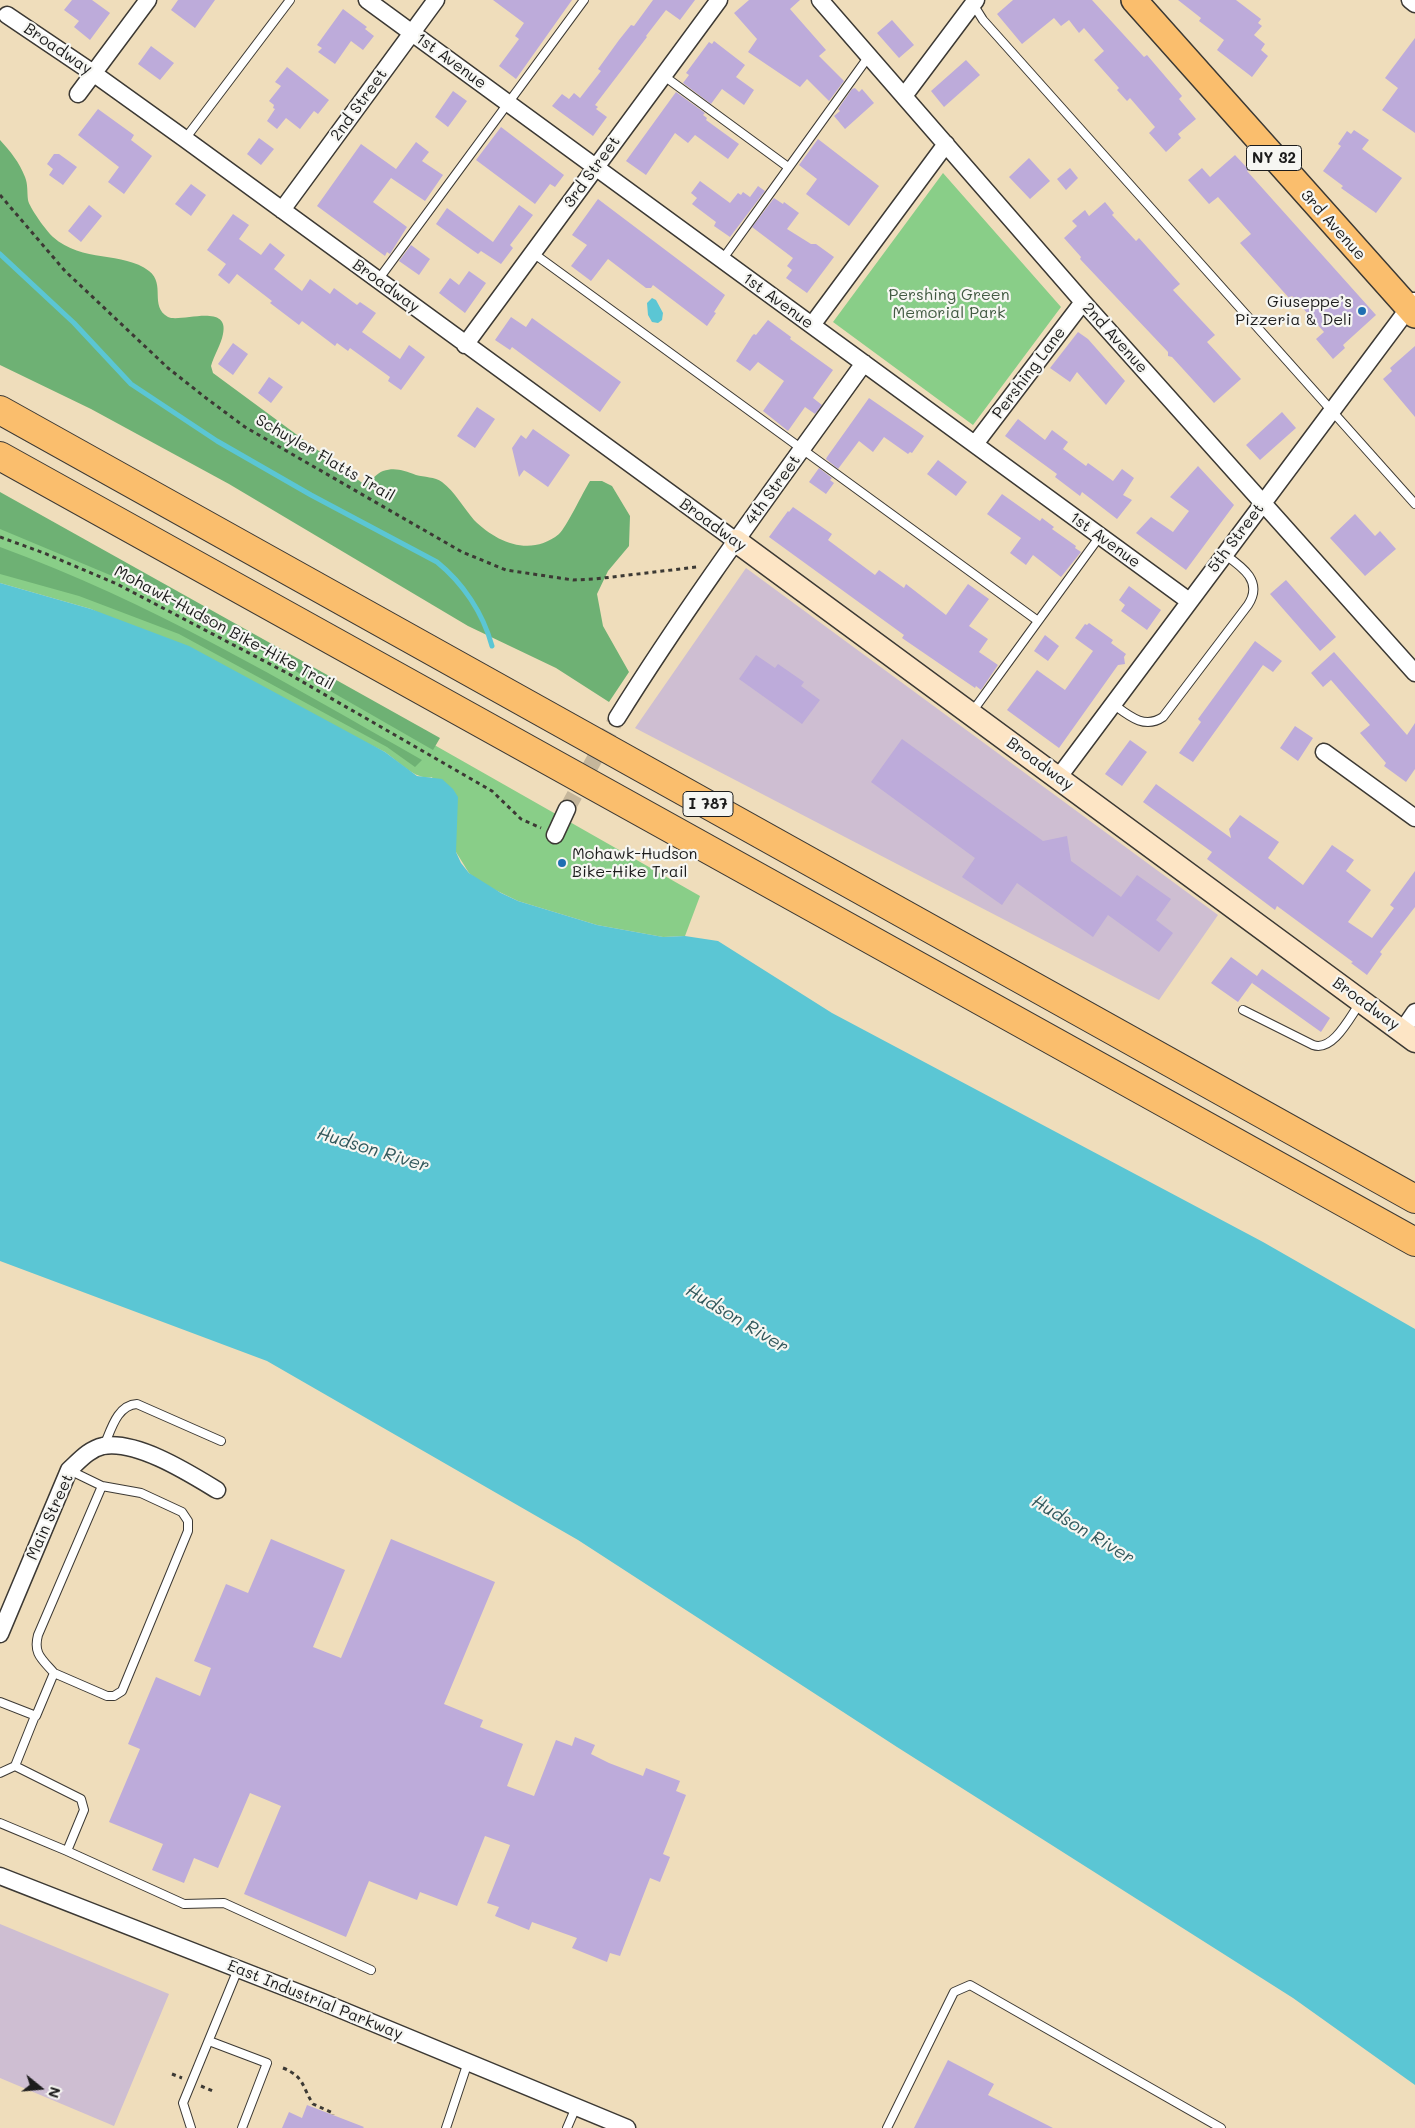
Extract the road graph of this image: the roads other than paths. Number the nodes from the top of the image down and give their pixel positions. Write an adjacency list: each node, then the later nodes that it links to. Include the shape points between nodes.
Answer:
1 (148, 0): 15 (street)
2 (290, 0): 20 (lane)
3 (367, 0): 13 (street, 1st Avenue)
4 (436, 0): 13 (street, 2nd Street)
5 (584, 0): 19 (lane)
6 (719, 0): 16 (street, 3rd Street)
7 (820, 0): 14 (street, 2nd Avenue)
8 (1134, 0): 29 (main road, 3rd Avenue / NY 32)
9 (1410, 0): 11 (street)
10 (973, 2): 18 (street); 34 (lane, via 982,20)
11 (1415, 4)
12 (7, 15): 15 (street, Broadway)
13 (412, 32): 19 (street, 1st Avenue); 24 (street, 2nd Street)
14 (869, 56): 18 (street, 2nd Avenue); 23 (lane)
15 (93, 73): 17 (street); 20 (street, Broadway)
16 (664, 76): 22 (street, 3rd Street); 23 (lane)
17 (78, 94)
18 (904, 96): 21 (street, 2nd Avenue)
19 (508, 103): 22 (street, 1st Avenue); 27 (lane)
20 (185, 139): 24 (street, Broadway)
21 (946, 144): 28 (street, 2nd Avenue); 30 (street)
22 (596, 168): 25 (street, 3rd Street); 26 (street, 1st Avenue)
23 (788, 168): 26 (lane)
24 (282, 210): 27 (street, Broadway)
25 (533, 253): 31 (street, 3rd Street); 36 (lane)
26 (722, 260): 30 (street, 1st Avenue)
27 (378, 281): 31 (street, Broadway)
28 (1082, 302): 35 (street, Pershing Lane); 38 (street, 2nd Avenue)
29 (1413, 308): 34 (street, 5th Street)
30 (812, 325): 32 (street, 1st Avenue)
31 (465, 345): 41 (street, Broadway)
32 (864, 363): 35 (street, 1st Avenue); 36 (street, 4th Street)
33 (0, 410): 58 (highway, I 787)
34 (1332, 412): 38 (street, 5th Street); 39 (lane)
35 (975, 444): 40 (street, 1st Avenue)
36 (802, 449): 41 (street, 4th Street); 44 (lane)
37 (0, 456): 59 (highway, I 787)
38 (1262, 503): 42 (street, 5th Street); 45 (street, 2nd Avenue)
39 (1415, 504)
40 (1100, 536): 43 (street, 1st Avenue); 44 (lane)
41 (736, 541): 47 (street, Broadway); 48 (street, 4th Street)
42 (1224, 554): 43 (street, 5th Street); 46 (lane, via 1245,569 1252,579 1252,598 1242,612 1163,717 1153,722 1141,722)
43 (1189, 601): 46 (street, 5th Street)
44 (1038, 621): 47 (lane)
45 (1415, 673)
46 (1113, 704): 50 (street, 5th Street)
47 (970, 713): 50 (street, Broadway)
48 (617, 718)
49 (1324, 752): 52 (street)
50 (1058, 778): 54 (street, Broadway)
51 (567, 809): 53 (street)
52 (1415, 818)
53 (555, 835)
54 (1361, 1001): 55 (lane, via 1334,1040 1322,1046); 57 (street, Broadway)
55 (1243, 1010)
56 (1415, 1012): 57 (street)
57 (1408, 1036)
58 (1415, 1199)
59 (1415, 1242)
60 (221, 1441): 61 (lane, via 137,1404 129,1404 121,1409)
61 (104, 1446): 62 (street, Main Street, via 86,1454); 64 (street, via 130,1448 164,1459)
62 (69, 1470): 63 (lane); 65 (street, Main Street)
63 (102, 1486): 66 (lane, via 35,1646 37,1654); 66 (lane, via 141,1494 182,1512 188,1520 188,1531 122,1691 107,1696)
64 (217, 1490)
65 (0, 1634)
66 (54, 1673): 68 (lane)
67 (0, 1702): 68 (lane)
68 (35, 1716): 69 (lane)
69 (15, 1766): 70 (lane); 72 (lane, via 81,1799 84,1810)
70 (0, 1774)
71 (0, 1823): 72 (lane)
72 (68, 1851): 75 (lane, via 184,1904 224,1903)
73 (0, 1876): 74 (street, East Industrial Parkway)
74 (238, 1969): 76 (lane); 77 (street, East Industrial Parkway)
75 (372, 1970)
76 (209, 2041): 79 (lane, via 183,2103); 80 (lane, via 267,2063)
77 (468, 2062): 78 (street, East Industrial Parkway); 81 (lane)
78 (576, 2107): 82 (lane); 83 (street, East Industrial Parkway)
79 (191, 2128)
80 (242, 2128)
81 (446, 2128)
82 (567, 2128)
83 (627, 2128)
84 (887, 2128): 85 (lane, via 954,1992 970,1985)
85 (1221, 2128)

